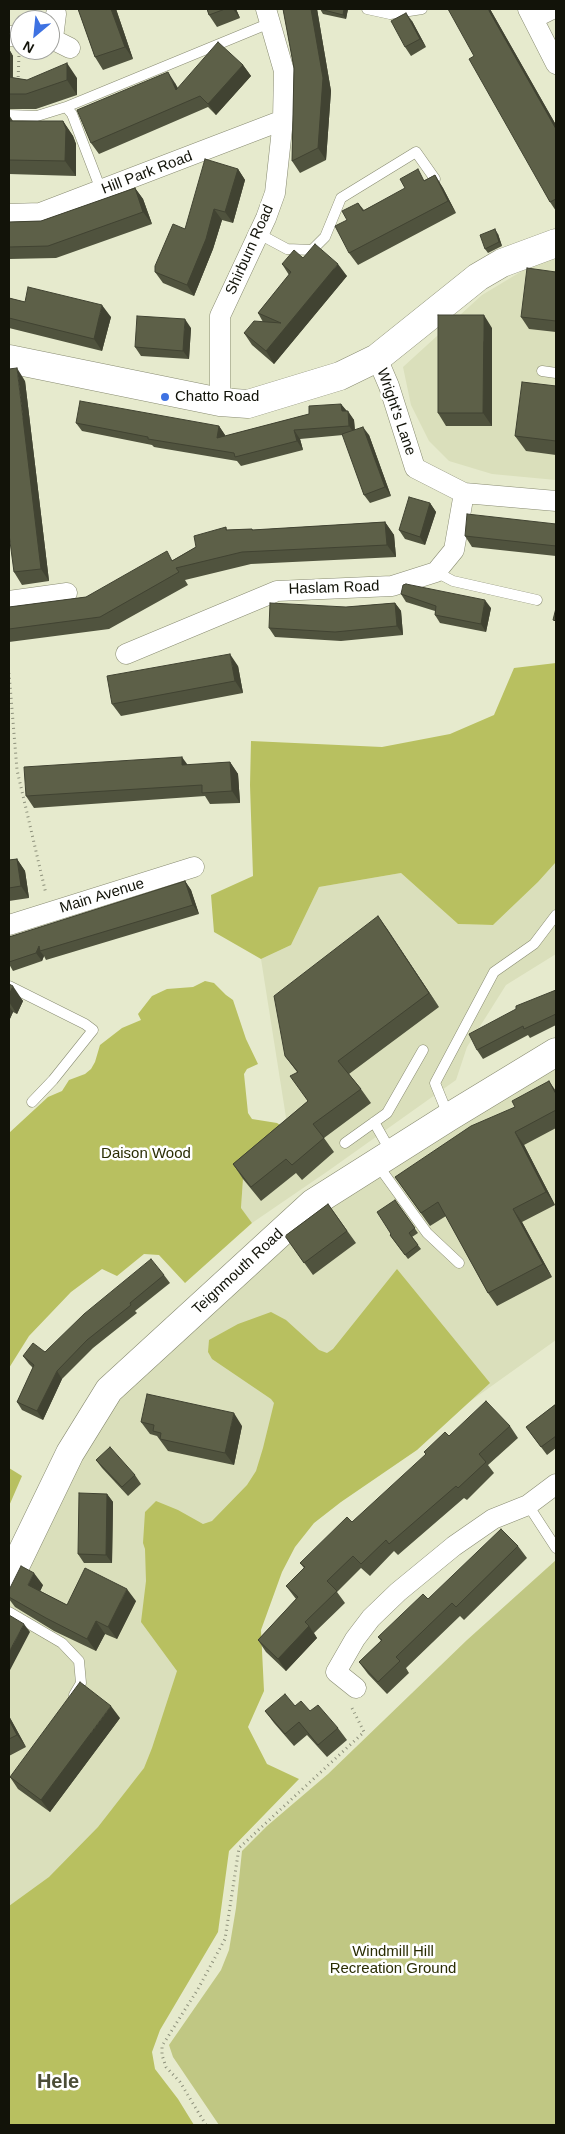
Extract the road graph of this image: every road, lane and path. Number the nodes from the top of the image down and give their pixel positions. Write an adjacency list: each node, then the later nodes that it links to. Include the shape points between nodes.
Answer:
1 (367, 9): 2 (lane, via 390,14)
2 (422, 9)
3 (552, 9): 4 (street)
4 (531, 14): 7 (street)
5 (268, 16): 8 (lane); 10 (street, Shirburn Road, via 284,71)
6 (19, 60): 9 (path)
7 (556, 64)
8 (66, 107): 9 (lane, via 37,116); 12 (lane, via 72,114)
9 (12, 115)
10 (283, 120): 12 (street, Hill Park Road); 14 (street, Shirburn Road, via 275,193)
11 (434, 179): 14 (lane, via 416,152 341,198 325,237 312,250 287,249)
12 (101, 190): 13 (street, Hill Park Road, via 40,213)
13 (9, 214)
14 (259, 234): 20 (street, Shirburn Road, via 220,316)
15 (556, 243): 16 (street, via 502,263 478,277)
16 (377, 358): 20 (street, via 340,376 278,396 248,404); 21 (street, Wright's Lane, via 416,468)
17 (9, 359): 20 (street)
18 (542, 371): 19 (lane)
19 (556, 373)
20 (220, 402)
21 (464, 492): 22 (street, Wright's Lane); 23 (street, via 454,550)
22 (556, 501)
23 (436, 572): 25 (lane, via 454,581); 27 (street, Haslam Road, via 392,586 277,591)
24 (67, 594): 26 (street)
25 (537, 600)
26 (9, 601)
27 (126, 654)
28 (9, 673): 30 (path, via 17,770)
29 (194, 867): 30 (street, Main Avenue)
30 (51, 912): 32 (street, Main Avenue)
31 (556, 915): 37 (lane, via 534,944 494,972 434,1083)
32 (9, 925)
33 (9, 986): 36 (lane, via 93,1030)
34 (423, 1050): 38 (lane, via 387,1113)
35 (556, 1052): 37 (street, Teignmouth Road)
36 (32, 1102)
37 (449, 1117): 40 (street, Teignmouth Road)
38 (374, 1122): 39 (lane); 40 (lane)
39 (345, 1143)
40 (384, 1158): 41 (lane, via 427,1233); 45 (street, Teignmouth Road, via 313,1203 109,1390 70,1453)
41 (459, 1263)
42 (556, 1484): 43 (street)
43 (528, 1505): 44 (lane); 47 (street, via 493,1519 454,1546 371,1618 336,1672)
44 (556, 1548)
45 (9, 1579)
46 (9, 1612): 48 (lane, via 62,1643 79,1661 80,1683)
47 (356, 1688): 49 (path, via 350,1703 364,1732 239,1848 225,1940 162,2046 166,2067 180,2082)
48 (70, 1703)
49 (206, 2125)

